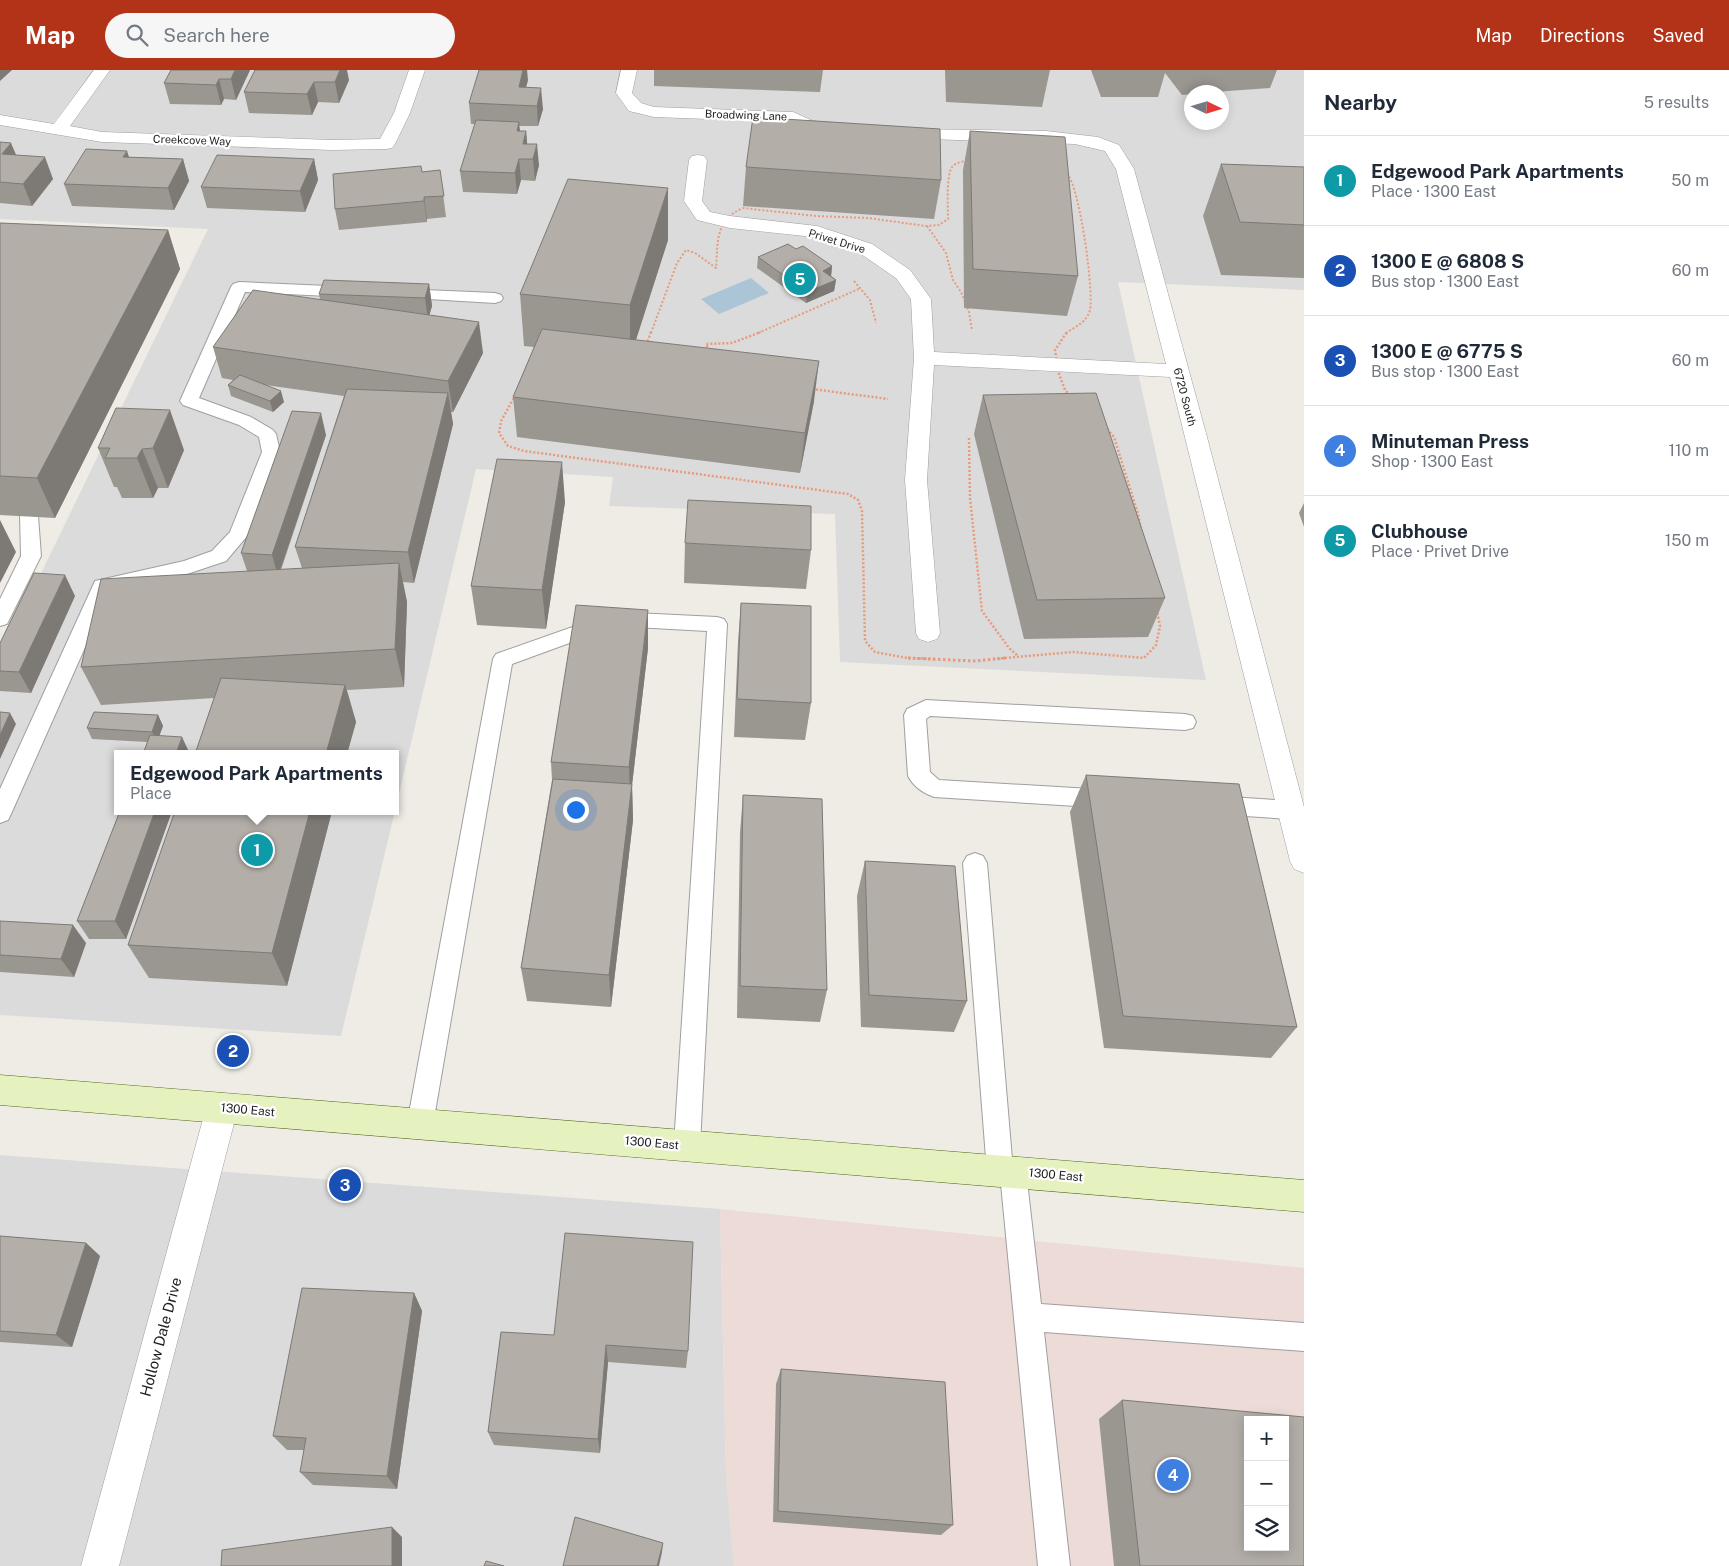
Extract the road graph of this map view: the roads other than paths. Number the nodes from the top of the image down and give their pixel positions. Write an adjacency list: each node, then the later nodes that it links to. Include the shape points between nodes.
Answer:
1 (102, 70): 6 (street)
2 (417, 70): 6 (street, Creekcove Way, via 402,113 386,144 102,137)
3 (629, 70): 5 (street, Broadwing Lane, via 624,93 635,107 654,112 793,117 809,125)
4 (0, 120): 6 (street, Creekcove Way)
5 (848, 130)
6 (58, 131)
7 (891, 133): 13 (street, 6720 South, via 1092,140 1111,147 1125,170)
8 (698, 160): 12 (street, Privet Drive, via 693,202 704,216 818,232 865,248 903,274 921,299)
9 (367, 293): 21 (lane, via 239,288 189,401 244,421 267,434 271,452 238,535 219,556 187,567 102,586)
10 (387, 294): 11 (lane)
11 (495, 298)
12 (924, 358): 13 (street); 16 (street, Privet Drive, via 916,480)
13 (1178, 371): 20 (street, 6720 South)
14 (29, 516): 15 (lane, via 31,556)
15 (0, 619)
16 (928, 633)
17 (1185, 722): 18 (lane, via 926,708 915,716 919,776 934,788)
18 (1132, 800)
19 (1192, 804): 20 (lane)
20 (1291, 810): 22 (street, 6720 South)
21 (0, 814)
22 (1304, 861)
23 (975, 863): 28 (lane)
24 (0, 1090): 25 (main road, 1300 East)
25 (222, 1108): 26 (main road, 1300 East); 32 (street, Hollow Dale Drive)
26 (420, 1124): 27 (main road, 1300 East); 27 (lane, via 503,659 615,619 717,624)
27 (687, 1146): 28 (main road, 1300 East)
28 (1007, 1171): 29 (main road, 1300 East); 30 (lane)
29 (1304, 1196)
30 (1029, 1317): 31 (lane); 33 (lane)
31 (1304, 1337)
32 (100, 1566)
33 (1054, 1566)

